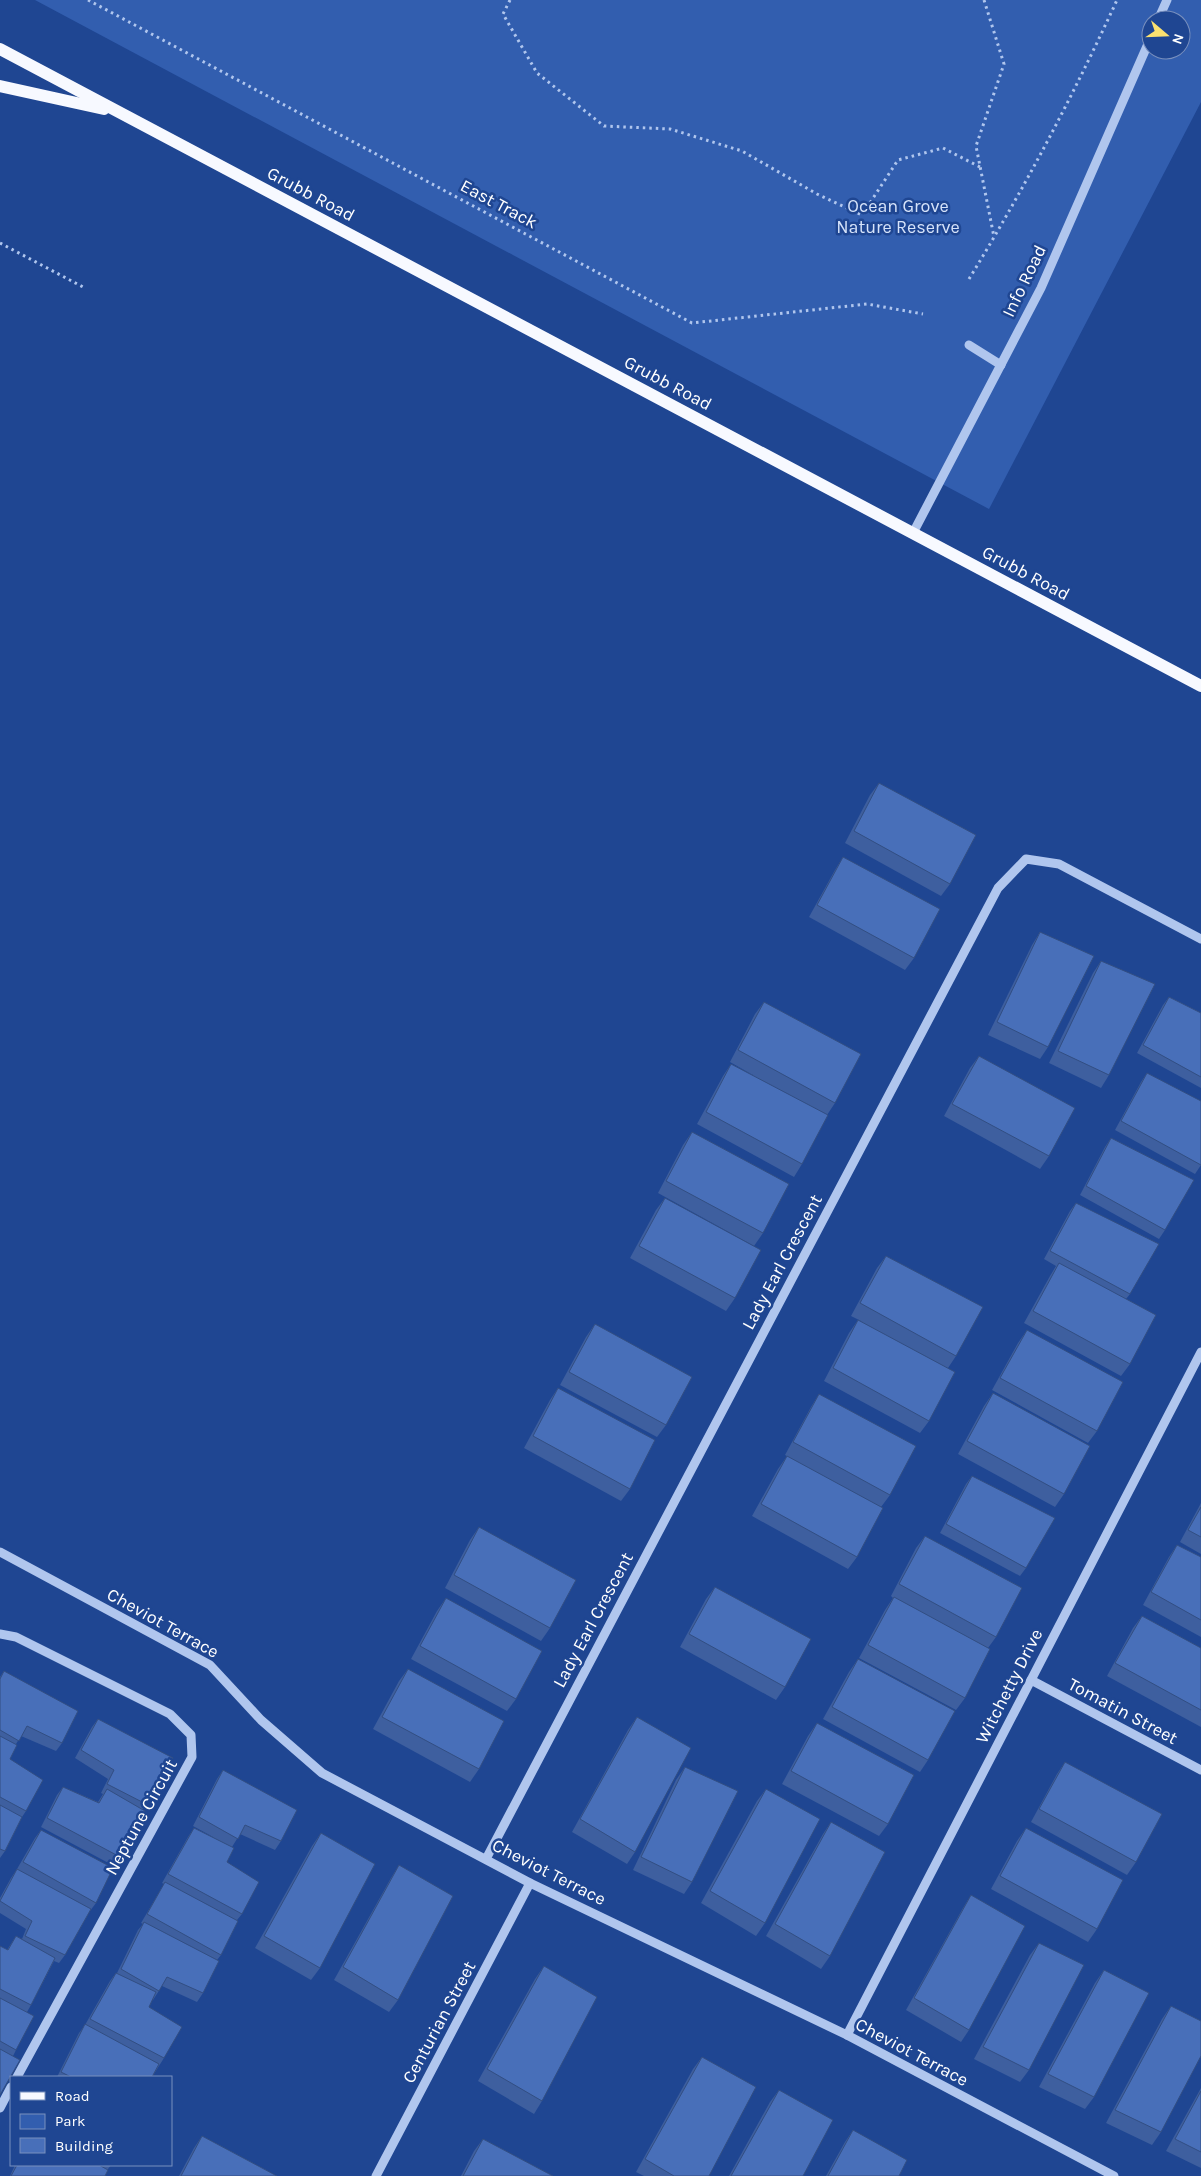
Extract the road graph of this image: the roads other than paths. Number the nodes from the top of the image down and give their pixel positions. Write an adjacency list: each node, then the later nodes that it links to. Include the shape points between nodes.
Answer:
1 (0, 49): 4 (main road, Grubb Road)
2 (1141, 60): 6 (street, Info Road, via 1041,288)
3 (0, 86): 4 (main road, Grubb Road)
4 (119, 112): 7 (main road, Grubb Road)
5 (969, 345): 6 (street)
6 (1000, 365): 7 (street, Info Road)
7 (913, 533): 8 (main road, Grubb Road)
8 (1201, 686)
9 (1201, 939): 15 (street, Lady Earl Crescent, via 1059,864 1026,859 998,888)
10 (1201, 1352): 13 (street, Witchetty Drive)
11 (0, 1552): 15 (street, Cheviot Terrace, via 210,1665 261,1720 322,1773)
12 (0, 1634): 18 (street, Neptune Circuit, via 16,1637 170,1714 191,1736 192,1757)
13 (1031, 1680): 14 (street, Tomatin Street); 17 (street, Witchetty Drive)
14 (1201, 1770)
15 (486, 1859): 16 (street, Cheviot Terrace)
16 (530, 1883): 17 (street, Cheviot Terrace); 21 (street, Centurian Street)
17 (847, 2035): 22 (street, Cheviot Terrace)
18 (18, 2076)
19 (10, 2089): 20 (street)
20 (0, 2108)
21 (376, 2176)
22 (1114, 2176)

